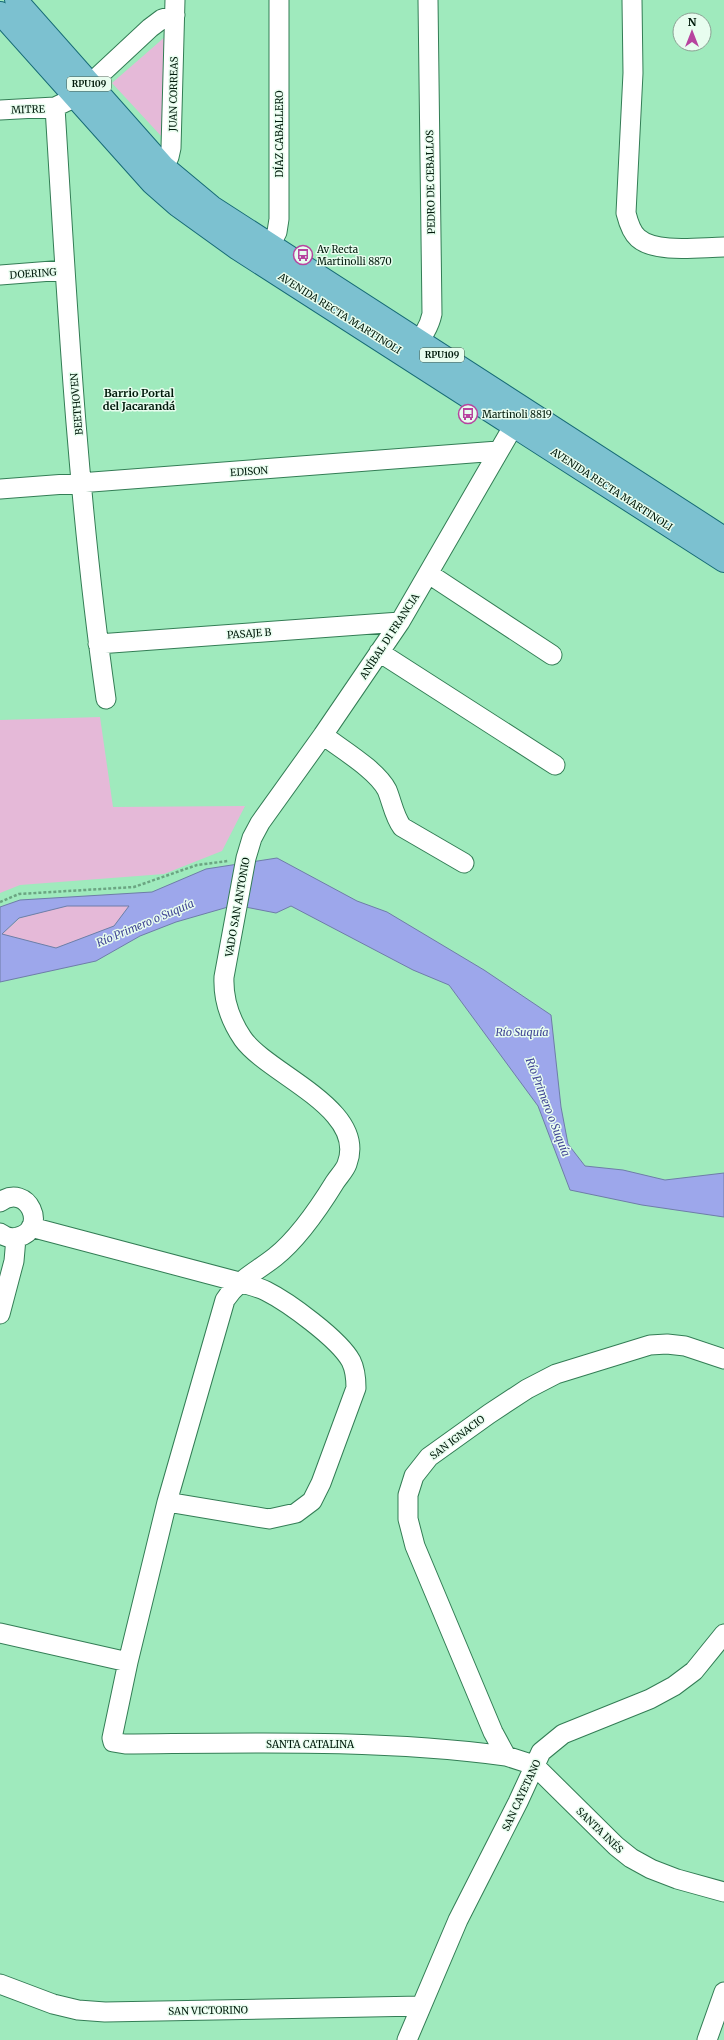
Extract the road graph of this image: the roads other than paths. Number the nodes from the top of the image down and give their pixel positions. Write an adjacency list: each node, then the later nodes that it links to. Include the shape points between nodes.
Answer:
1 (16, 0): 7 (main road, AVENIDA RECTA MARTINOLI / RPU109)
2 (279, 0): 12 (street, DÍAZ CABALLERO, via 279,219 277,232)
3 (428, 0): 15 (street, PEDRO DE CEBALLOS, via 432,314)
4 (632, 0): 11 (street, via 633,73 626,213 630,226 637,238 652,246)
5 (175, 7): 7 (street); 10 (street, JUAN CORREAS, via 171,148 169,157)
6 (0, 12): 7 (main road, AVENIDA RECTA MARTINOLI / RPU109)
7 (83, 90): 8 (street); 10 (main road, AVENIDA RECTA MARTINOLI / RPU109)
8 (55, 107): 9 (street, MITRE); 13 (street, BEETHOVEN)
9 (0, 110)
10 (158, 175): 12 (main road, AVENIDA RECTA MARTINOLI / RPU109, via 177,205)
11 (724, 247)
12 (266, 255): 15 (main road, AVENIDA RECTA MARTINOLI / RPU109)
13 (65, 270): 14 (street, DOERING); 18 (street, BEETHOVEN)
14 (0, 275)
15 (413, 348): 16 (main road, AVENIDA RECTA MARTINOLI / RPU109)
16 (518, 417): 17 (street, ANÍBAL DI FRANCIA); 20 (main road, AVENIDA RECTA MARTINOLI / RPU109); 21 (main road, AVENIDA RECTA MARTINOLI / RPU109)
17 (498, 451): 18 (street, EDISON); 22 (street, ANÍBAL DI FRANCIA)
18 (82, 484): 19 (street, EDISON); 24 (street, BEETHOVEN)
19 (0, 489)
20 (724, 538)
21 (724, 561)
22 (429, 574): 23 (street, ANÍBAL DI FRANCIA); 26 (street)
23 (400, 622): 24 (street, PASAJE B); 25 (street, ANÍBAL DI FRANCIA)
24 (98, 644): 27 (street, BEETHOVEN)
25 (379, 652): 28 (street, ANÍBAL DI FRANCIA); 29 (street)
26 (552, 655)
27 (106, 700)
28 (323, 735): 30 (street, ANÍBAL DI FRANCIA, via 260,823); 31 (street, via 379,779 402,827)
29 (555, 765)
30 (248, 848): 35 (street, VADO SAN ANTONIO, via 224,977 228,1012 244,1040 256,1053 338,1118 347,1132 350,1150 347,1165 320,1206 291,1241 276,1257)
31 (464, 863)
32 (0, 1202): 33 (street, via 14,1197 26,1202 33,1213)
33 (31, 1227): 34 (street, via 27,1232); 35 (street)
34 (8, 1235): 36 (street, via 14,1261)
35 (239, 1282): 38 (street, VADO SAN ANTONIO, via 225,1300); 38 (street, via 264,1290 282,1301 344,1350 352,1362 356,1388 321,1483 312,1501 296,1513 269,1519)
36 (0, 1314)
37 (724, 1359): 43 (street, SAN IGNACIO, via 685,1346 650,1345 556,1374 527,1389 429,1457 414,1476 408,1495 408,1519 415,1546 493,1732)
38 (167, 1502): 41 (street, VADO SAN ANTONIO)
39 (0, 1633): 41 (street)
40 (724, 1634): 44 (street, SAN CAYETANO, via 694,1672 674,1686 644,1702 563,1734 542,1752)
41 (128, 1662): 42 (street, VADO SAN ANTONIO, via 112,1734)
42 (114, 1742): 43 (street, SANTA CATALINA, via 332,1743 454,1749)
43 (506, 1756): 44 (street)
44 (534, 1765): 45 (street, SANTA INÉS, via 631,1858 677,1879); 48 (street, SAN CAYETANO, via 458,1920)
45 (724, 1892)
46 (0, 1984): 48 (street, SAN VICTORINO, via 53,2004 78,2010 105,2012)
47 (724, 1992): 50 (street)
48 (421, 2006): 49 (street, SAN CAYETANO)
49 (407, 2040)
50 (708, 2040)

